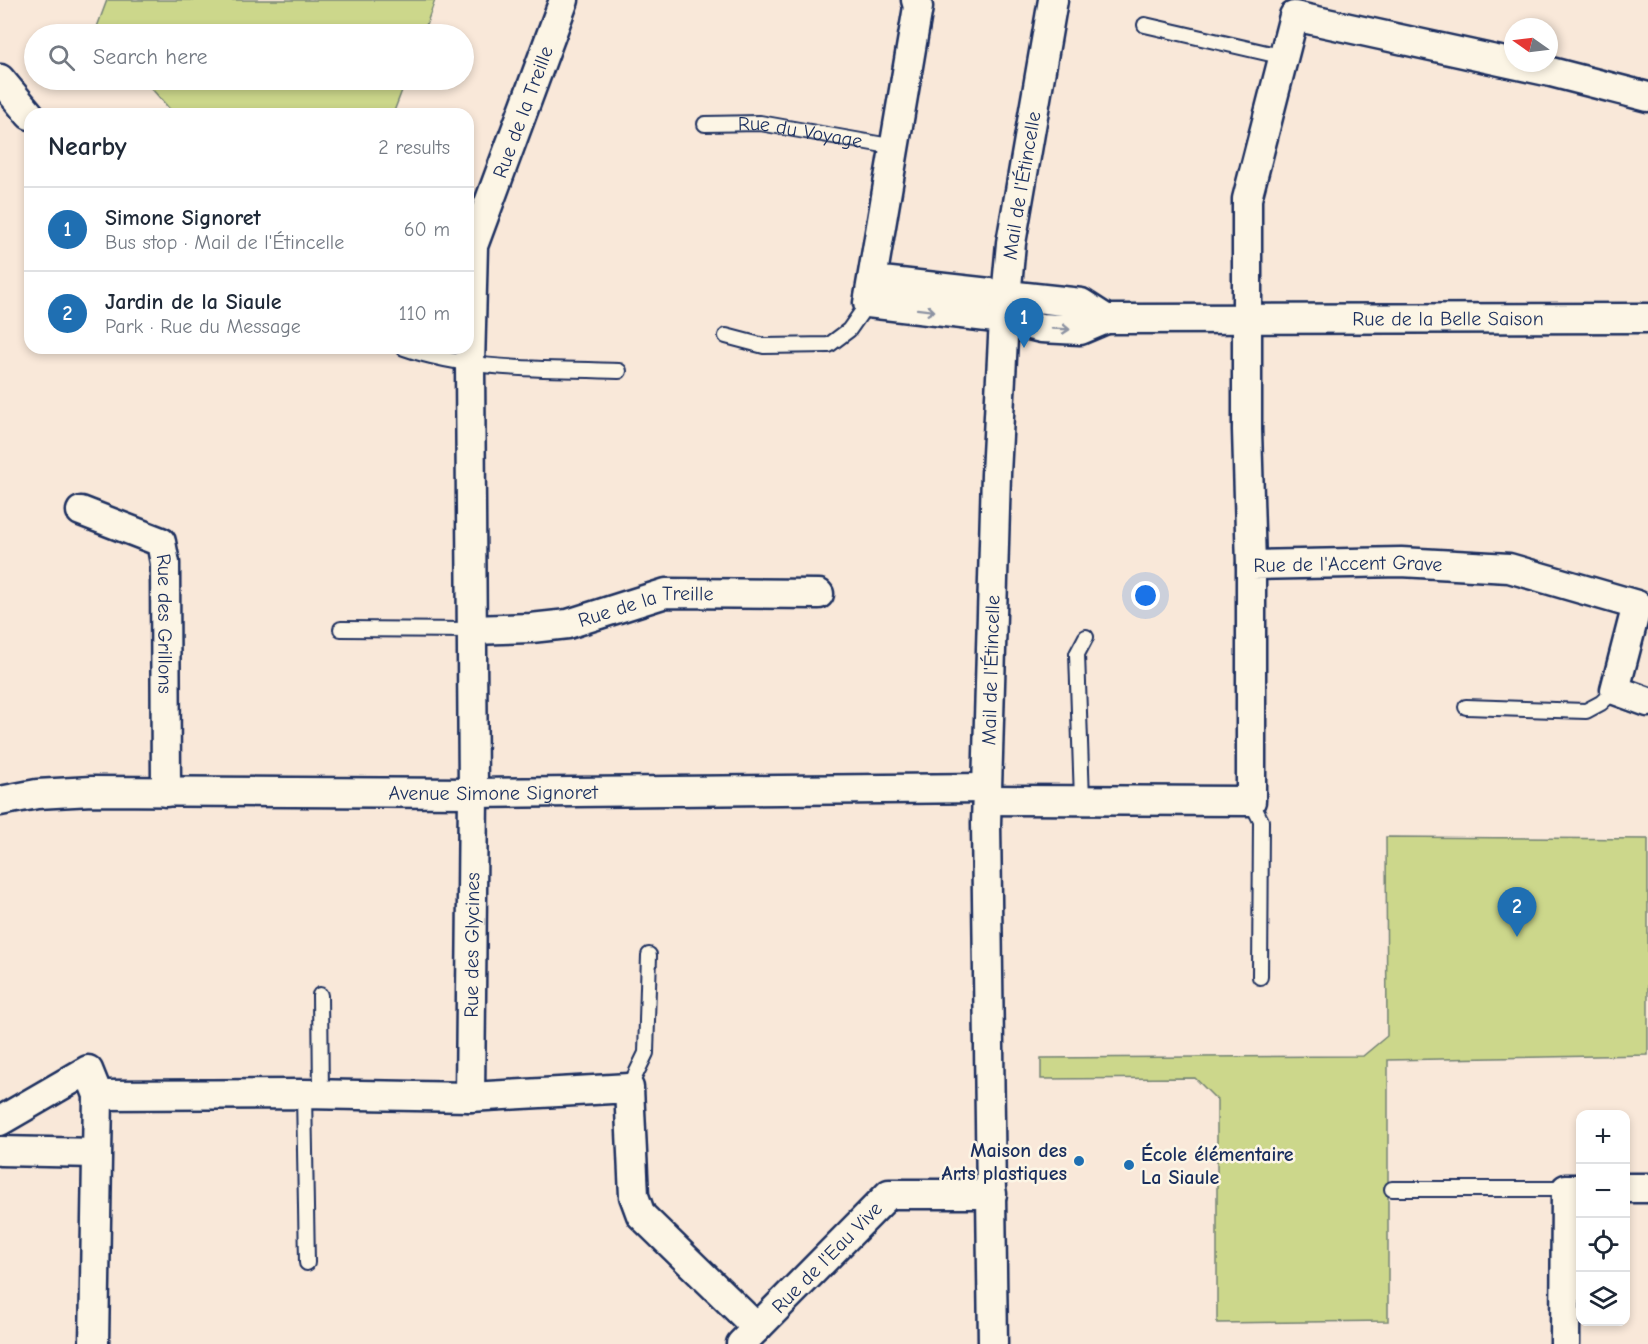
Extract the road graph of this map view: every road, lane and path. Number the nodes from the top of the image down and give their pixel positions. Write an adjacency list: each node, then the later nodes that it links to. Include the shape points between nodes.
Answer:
1 (564, 0): 11 (street, Rue de la Treille)
2 (916, 0): 10 (street)
3 (1053, 0): 13 (street, Mail de l'Étincelle)
4 (1145, 25): 5 (lane)
5 (1284, 57): 7 (street, via 1294,16); 15 (street, via 1247,198)
6 (0, 78): 8 (street)
7 (1648, 97)
8 (24, 108)
9 (705, 124): 10 (lane, Rue du Voyage, via 760,123)
10 (895, 147): 12 (street)
11 (474, 243)
12 (871, 292): 13 (street); 16 (lane, via 849,330 829,345 764,346)
13 (1005, 307): 15 (street, Rue de la Belle Saison, via 1041,328 1080,330 1106,320); 33 (street, Mail de l'Étincelle)
14 (1648, 318): 15 (street, Rue de la Belle Saison)
15 (1247, 319): 22 (street)
16 (726, 336)
17 (421, 354): 19 (lane)
18 (470, 354): 19 (street, Rue de la Treille)
19 (470, 364): 20 (lane); 25 (street, Rue de la Treille)
20 (619, 371)
21 (81, 512): 30 (street, Rue des Grillons, via 161,542 165,563)
22 (1251, 565): 27 (street, Rue de l'Accent Grave, via 1401,562 1509,568 1637,605); 35 (street, Rue de l'Accent Grave)
23 (819, 594): 25 (street, Rue de la Treille, via 666,593 568,624)
24 (341, 629): 25 (lane, Rue de la Treille)
25 (472, 630): 31 (street, Rue de la Treille)
26 (1086, 637): 34 (lane, via 1077,654)
27 (1616, 690): 28 (street); 29 (lane, via 1586,711)
28 (1648, 702)
29 (1466, 707)
30 (166, 792): 31 (street, Avenue Simone Signoret); 32 (street, Avenue Simone Signoret)
31 (473, 793): 33 (street, Avenue Simone Signoret); 42 (street, Rue des Glycines)
32 (4, 794)
33 (987, 794): 34 (street); 50 (street, Mail de l'Étincelle)
34 (1082, 799): 35 (street)
35 (1251, 801): 37 (lane, via 1260,821)
36 (649, 955): 39 (lane, via 646,1053)
37 (1260, 977)
38 (320, 995): 40 (lane)
39 (629, 1089): 42 (street); 52 (street, via 634,1196 641,1215)
40 (313, 1094): 41 (street); 42 (street); 51 (lane)
41 (98, 1095): 43 (street, via 88,1070); 45 (street)
42 (470, 1097)
43 (0, 1121)
44 (0, 1151): 45 (street)
45 (96, 1152): 53 (street)
46 (1630, 1188): 47 (street)
47 (1648, 1188)
48 (1392, 1189): 49 (lane)
49 (1573, 1189): 55 (street)
50 (992, 1194): 52 (street, Rue de l'Eau Vive, via 889,1194); 54 (street, Mail de l'Étincelle)
51 (307, 1263)
52 (749, 1336)
53 (94, 1344)
54 (993, 1344)
55 (1566, 1344)

